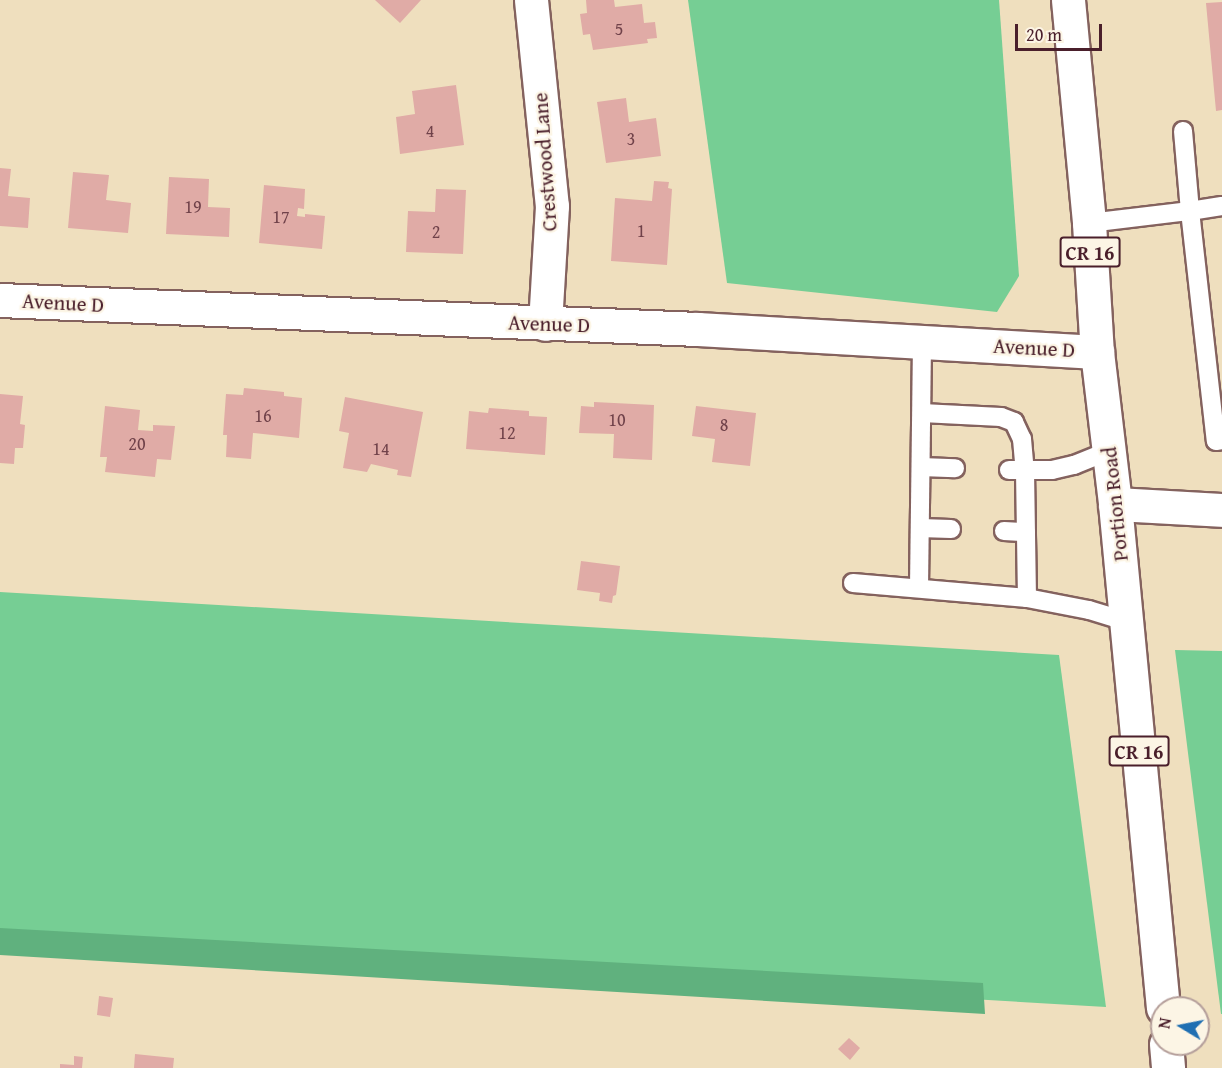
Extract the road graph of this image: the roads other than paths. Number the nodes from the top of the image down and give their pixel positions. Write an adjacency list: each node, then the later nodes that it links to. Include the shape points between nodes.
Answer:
1 (531, 0): 8 (street, Crestwood Lane, via 552,206)
2 (1068, 0): 6 (street, Portion Road / CR 16)
3 (1183, 131): 5 (lane)
4 (1222, 206): 5 (lane)
5 (1190, 211): 6 (lane); 12 (lane, via 1216,441)
6 (1089, 223): 10 (street, Portion Road / CR 16)
7 (0, 300): 8 (street, Avenue D)
8 (545, 324): 9 (street, Avenue D)
9 (922, 342): 10 (street, Avenue D); 11 (lane)
10 (1097, 352): 13 (street, Portion Road / CR 16)
11 (922, 413): 14 (lane); 16 (lane, via 1000,417 1014,422 1022,439)
12 (1222, 440)
13 (1109, 451): 16 (lane, via 1074,465); 17 (street, Portion Road / CR 16)
14 (921, 467): 15 (lane); 19 (lane)
15 (955, 468)
16 (1017, 471): 22 (lane)
17 (1116, 504): 18 (street); 26 (street, Portion Road / CR 16)
18 (1222, 510)
19 (920, 528): 20 (lane); 24 (lane)
20 (951, 529)
21 (1004, 531): 22 (lane)
22 (1026, 532): 25 (lane)
23 (854, 583): 24 (lane)
24 (919, 588): 25 (lane)
25 (1027, 598): 26 (lane)
26 (1126, 621): 27 (street, Portion Road / CR 16)
27 (1162, 996)

